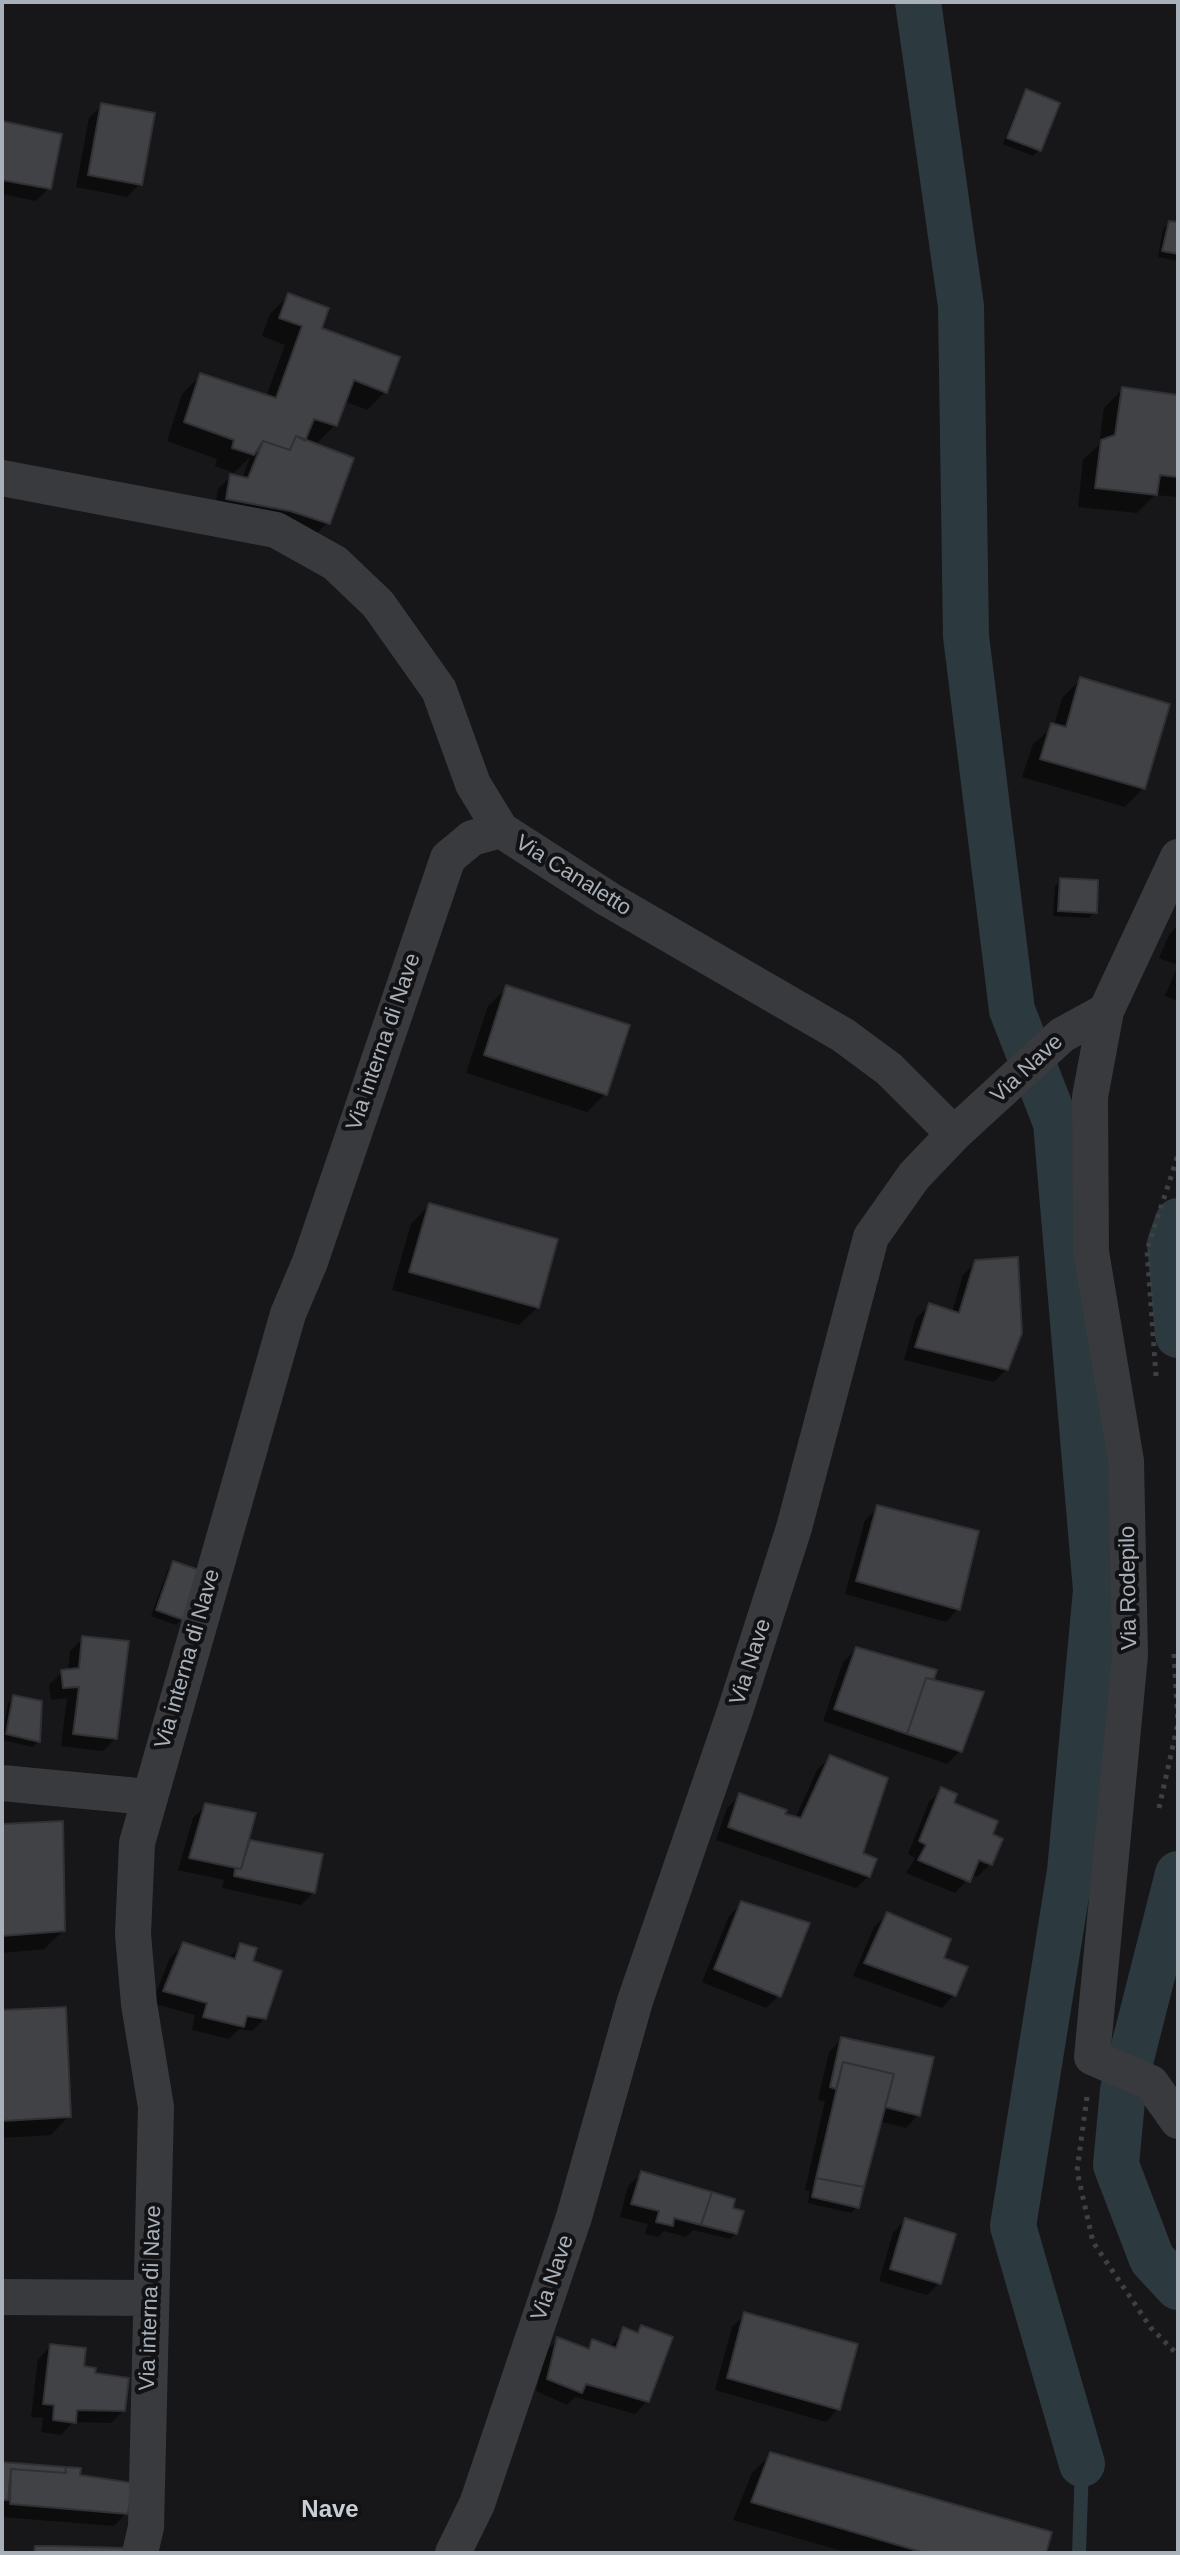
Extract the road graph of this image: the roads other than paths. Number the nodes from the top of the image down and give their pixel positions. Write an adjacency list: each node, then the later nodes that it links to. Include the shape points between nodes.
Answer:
1 (2, 478): 2 (street, Via Canaletto, via 276,530 335,563 378,604 439,690 473,784)
2 (501, 830): 5 (street, Via Canaletto, via 608,899 843,1035 889,1069); 7 (street, Via interna di Nave, via 472,838 448,858 288,1314)
3 (1178, 857): 4 (street)
4 (1106, 1011): 5 (street, Via Nave, via 1062,1035); 8 (street, Via Rodepilo, via 1090,1097 1091,1252 1126,1461 1130,1655 1103,2063 1151,2083)
5 (954, 1134): 12 (street, Via Nave, via 914,1176 871,1237 785,1556 635,2001 574,2217 477,2504)
6 (2, 1783): 7 (street)
7 (148, 1797): 10 (street, Via interna di Nave, via 137,1843 133,1934 156,2107)
8 (1178, 2121)
9 (2, 2297): 10 (street)
10 (151, 2298): 11 (street, Via interna di Nave, via 146,2527)
11 (140, 2553)
12 (453, 2553)

